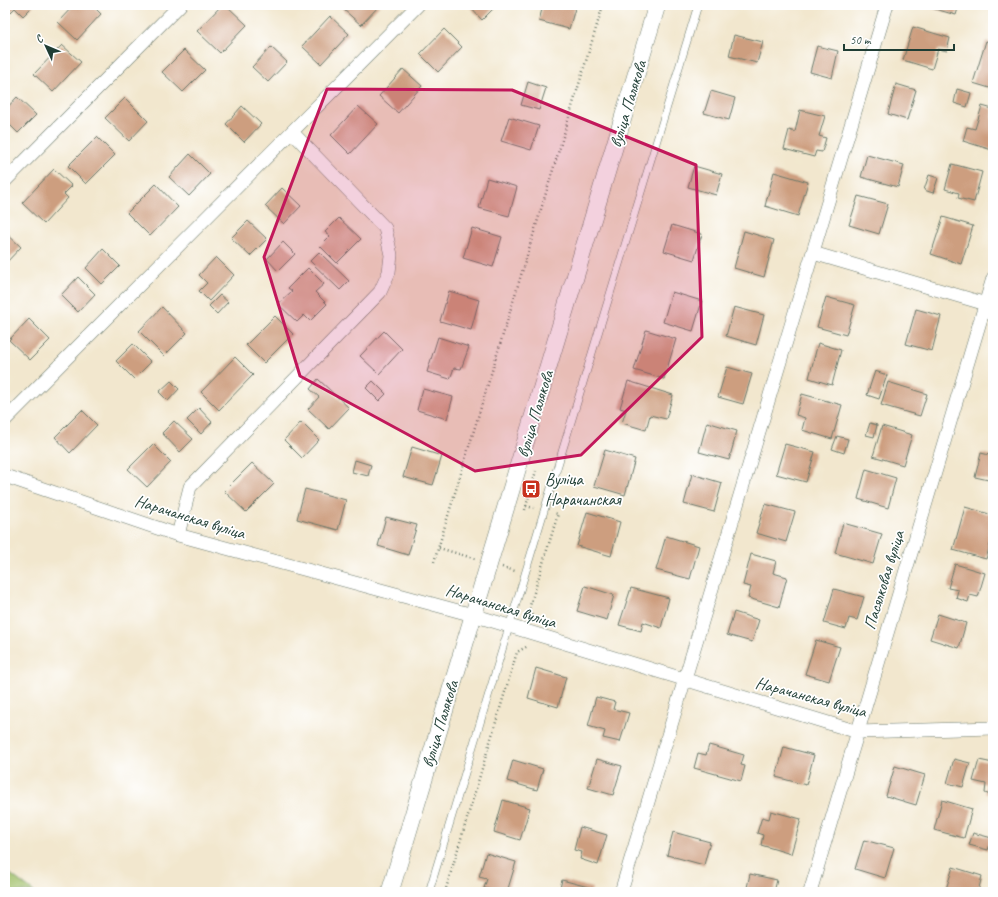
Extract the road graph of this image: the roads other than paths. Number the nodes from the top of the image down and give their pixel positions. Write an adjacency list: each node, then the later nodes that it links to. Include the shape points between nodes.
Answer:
1 (418, 5): 6 (street)
2 (657, 5): 14 (street, вуліца Палякова)
3 (698, 5): 15 (lane)
4 (887, 5): 8 (street)
5 (172, 8): 7 (street)
6 (292, 132): 11 (street); 13 (street, via 385,228 391,255 389,272 380,292 190,487)
7 (5, 181)
8 (813, 253): 10 (street); 16 (street)
9 (993, 278): 10 (street, Пасялковая вуліца)
10 (989, 305): 18 (street, Пасялковая вуліца)
11 (5, 420)
12 (5, 476): 13 (street, Нарачанская вуліца)
13 (178, 535): 14 (street, Нарачанская вуліца)
14 (473, 615): 15 (street, Нарачанская вуліца); 19 (street, вуліца Палякова)
15 (510, 626): 16 (street, Нарачанская вуліца); 20 (lane)
16 (685, 679): 18 (street, Нарачанская вуліца); 21 (street)
17 (993, 728): 18 (street, Нарачанская вуліца)
18 (858, 732): 22 (street, Пасялковая вуліца)
19 (390, 892)
20 (430, 892)
21 (621, 892)
22 (810, 892)

